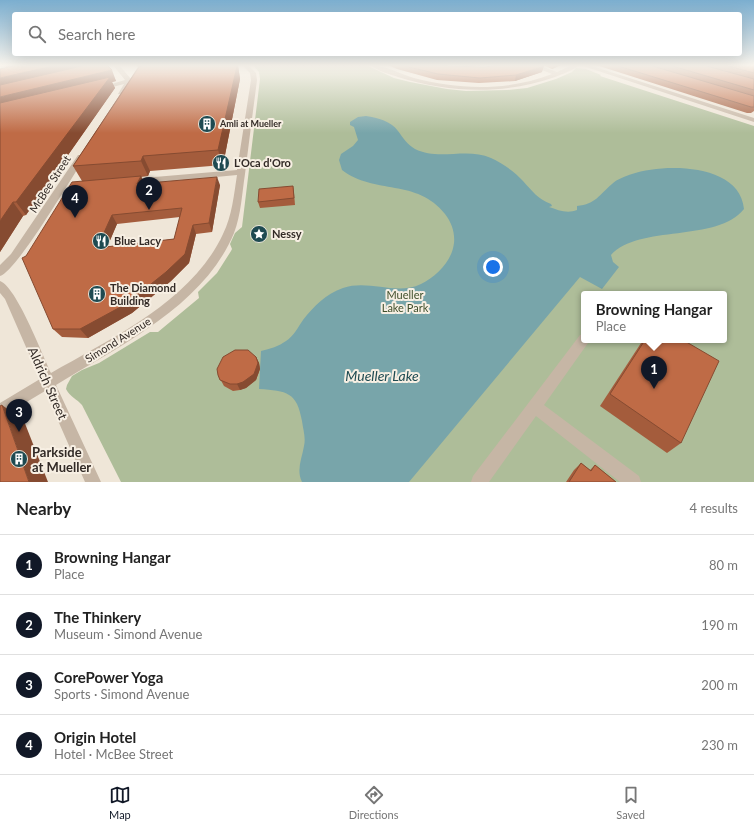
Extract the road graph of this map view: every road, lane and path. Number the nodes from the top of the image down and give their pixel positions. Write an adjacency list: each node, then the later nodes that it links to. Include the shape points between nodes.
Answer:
1 (103, 87): 7 (street)
2 (124, 87): 8 (street)
3 (253, 87): 11 (street, Simond Avenue)
4 (457, 87): 5 (street)
5 (506, 87)
6 (653, 87): 9 (street)
7 (97, 89)
8 (115, 104)
9 (754, 120)
10 (87, 147): 13 (street, McBee Street, via 65,187 15,257)
11 (240, 172): 12 (street); 16 (street, Simond Avenue, via 236,208 229,234 214,261 195,282 148,322)
12 (121, 183)
13 (0, 272)
14 (0, 286): 16 (street, Aldrich Street, via 10,297)
15 (581, 343): 17 (street)
16 (48, 382): 18 (street, Simond Avenue); 19 (street, Aldrich Street)
17 (534, 406): 20 (street); 21 (street)
18 (0, 411)
19 (94, 482)
20 (479, 482)
21 (633, 482)

